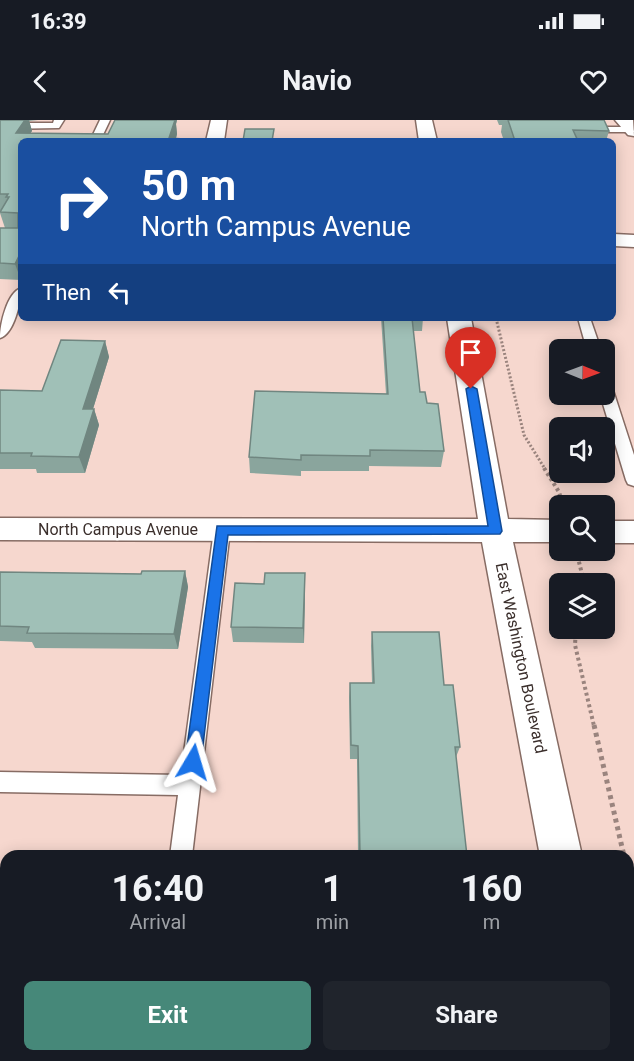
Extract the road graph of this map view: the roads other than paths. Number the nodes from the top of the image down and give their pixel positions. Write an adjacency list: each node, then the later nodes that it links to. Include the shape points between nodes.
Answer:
1 (59, 120): 5 (lane, via 56,126)
2 (105, 120): 8 (lane)
3 (219, 120): 9 (street)
4 (424, 120): 10 (street)
5 (0, 126)
6 (630, 127): 7 (lane)
7 (574, 129)
8 (96, 138)
9 (216, 138)
10 (427, 138)
11 (18, 297): 14 (lane)
12 (460, 321): 20 (street, East Washington Boulevard)
13 (585, 321): 15 (lane)
14 (0, 334)
15 (591, 339)
16 (611, 405): 17 (lane)
17 (634, 480)
18 (0, 529): 19 (street, North Campus Avenue)
19 (222, 530): 20 (street, North Campus Avenue); 25 (lane)
20 (495, 531): 21 (street, North Campus Avenue); 27 (street, East Washington Boulevard)
21 (549, 531)
22 (615, 532): 23 (street)
23 (634, 532)
24 (0, 782): 25 (lane)
25 (190, 785): 26 (lane)
26 (182, 850)
27 (560, 850)

